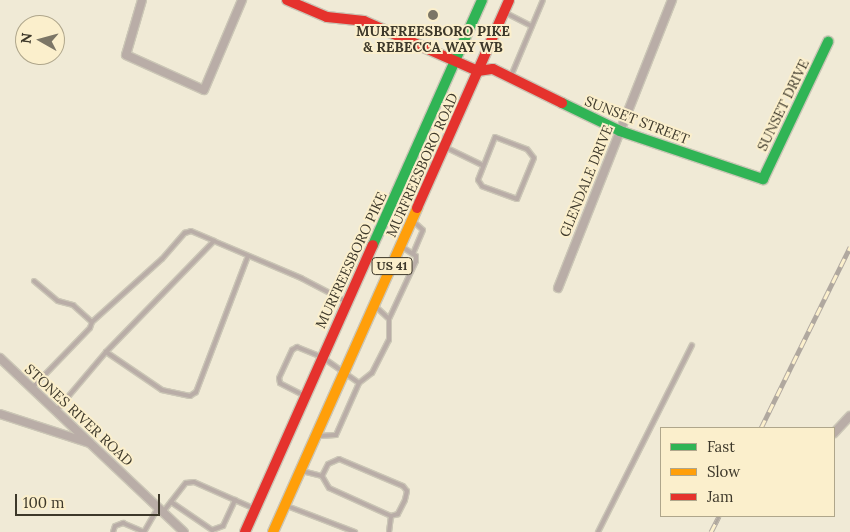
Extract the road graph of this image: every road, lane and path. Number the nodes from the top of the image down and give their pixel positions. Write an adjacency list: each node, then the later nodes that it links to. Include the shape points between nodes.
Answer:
1 (142, 0): 2 (street, via 126,55 204,90)
2 (242, 0)
3 (287, 0): 11 (main road, SUNSET STREET, via 327,17 364,21)
4 (482, 0): 11 (main road, MURFREESBORO PIKE)
5 (509, 0): 8 (main road, MURFREESBORO ROAD / US 41)
6 (543, 0): 9 (lane)
7 (672, 0): 14 (street, GLENDALE DRIVE)
8 (504, 12): 9 (lane); 12 (main road, MURFREESBORO ROAD / US 41)
9 (532, 26): 13 (lane)
10 (828, 42): 17 (main road, SUNSET DRIVE)
11 (455, 62): 12 (main road, SUNSET STREET); 18 (main road, MURFREESBORO PIKE)
12 (478, 71): 13 (main road, SUNSET STREET, via 493,69); 15 (main road, MURFREESBORO ROAD / US 41)
13 (510, 78): 14 (main road, SUNSET STREET)
14 (620, 131): 17 (main road, SUNSET STREET); 26 (street, GLENDALE DRIVE)
15 (444, 147): 16 (lane); 19 (main road, MURFREESBORO ROAD / US 41)
16 (482, 165): 16 (lane, via 495,137 532,152 534,163 517,200 482,186 478,180)
17 (763, 179)
18 (397, 193): 19 (lane); 27 (main road, MURFREESBORO PIKE)
19 (420, 203): 20 (main road, MURFREESBORO ROAD / US 41)
20 (412, 220): 22 (main road, MURFREESBORO ROAD / US 41); 23 (lane, via 424,230)
21 (214, 241): 24 (lane); 30 (lane, via 192,231 185,233); 32 (lane)
22 (401, 246): 23 (lane); 28 (main road, MURFREESBORO ROAD / US 41)
23 (413, 253): 29 (lane, via 416,261)
24 (248, 256): 27 (lane); 32 (lane, via 196,392 190,396 162,390)
25 (34, 281): 30 (lane, via 58,301 73,305)
26 (558, 288)
27 (347, 302): 33 (main road, MURFREESBORO PIKE)
28 (374, 306): 29 (lane); 35 (main road, MURFREESBORO ROAD / US 41)
29 (389, 319): 36 (lane, via 389,340 372,373)
30 (92, 322): 37 (lane, via 90,328)
31 (692, 345): 63 (lane)
32 (106, 352): 39 (lane)
33 (322, 357): 35 (lane); 38 (main road, MURFREESBORO PIKE); 38 (lane, via 297,347 292,350 279,378 280,383)
34 (0, 358): 37 (street, STONES RIVER ROAD)
35 (345, 371): 36 (lane); 43 (main road, MURFREESBORO ROAD / US 41)
36 (359, 383): 43 (lane, via 336,435)
37 (32, 388): 39 (street, STONES RIVER ROAD)
38 (305, 396): 50 (main road, MURFREESBORO PIKE)
39 (56, 411): 44 (street, STONES RIVER ROAD)
40 (0, 414): 44 (street)
41 (850, 416): 42 (street)
42 (835, 432)
43 (316, 436): 45 (main road, MURFREESBORO ROAD / US 41)
44 (93, 445): 51 (street, STONES RIVER ROAD)
45 (300, 470): 46 (lane); 49 (main road, MURFREESBORO ROAD / US 41)
46 (322, 476): 52 (lane, via 329,488); 52 (lane, via 328,464 339,459 403,486 407,491 405,500 398,514)
47 (235, 500): 48 (lane, via 194,482 186,483); 48 (lane, via 223,526 212,530); 50 (lane)
48 (171, 502): 51 (lane)
49 (285, 505): 60 (main road, MURFREESBORO ROAD / US 41); 61 (lane)
50 (255, 509): 54 (main road, MURFREESBORO PIKE)
51 (161, 510): 57 (lane); 58 (street, STONES RIVER ROAD)
52 (391, 516): 62 (lane)
53 (131, 526): 55 (lane, via 119,524); 56 (lane); 57 (lane)
54 (247, 528): 59 (street)
55 (112, 532)
56 (128, 532)
57 (144, 532)
58 (184, 532)
59 (238, 532)
60 (273, 532)
61 (355, 532)
62 (389, 532)
63 (598, 532)

